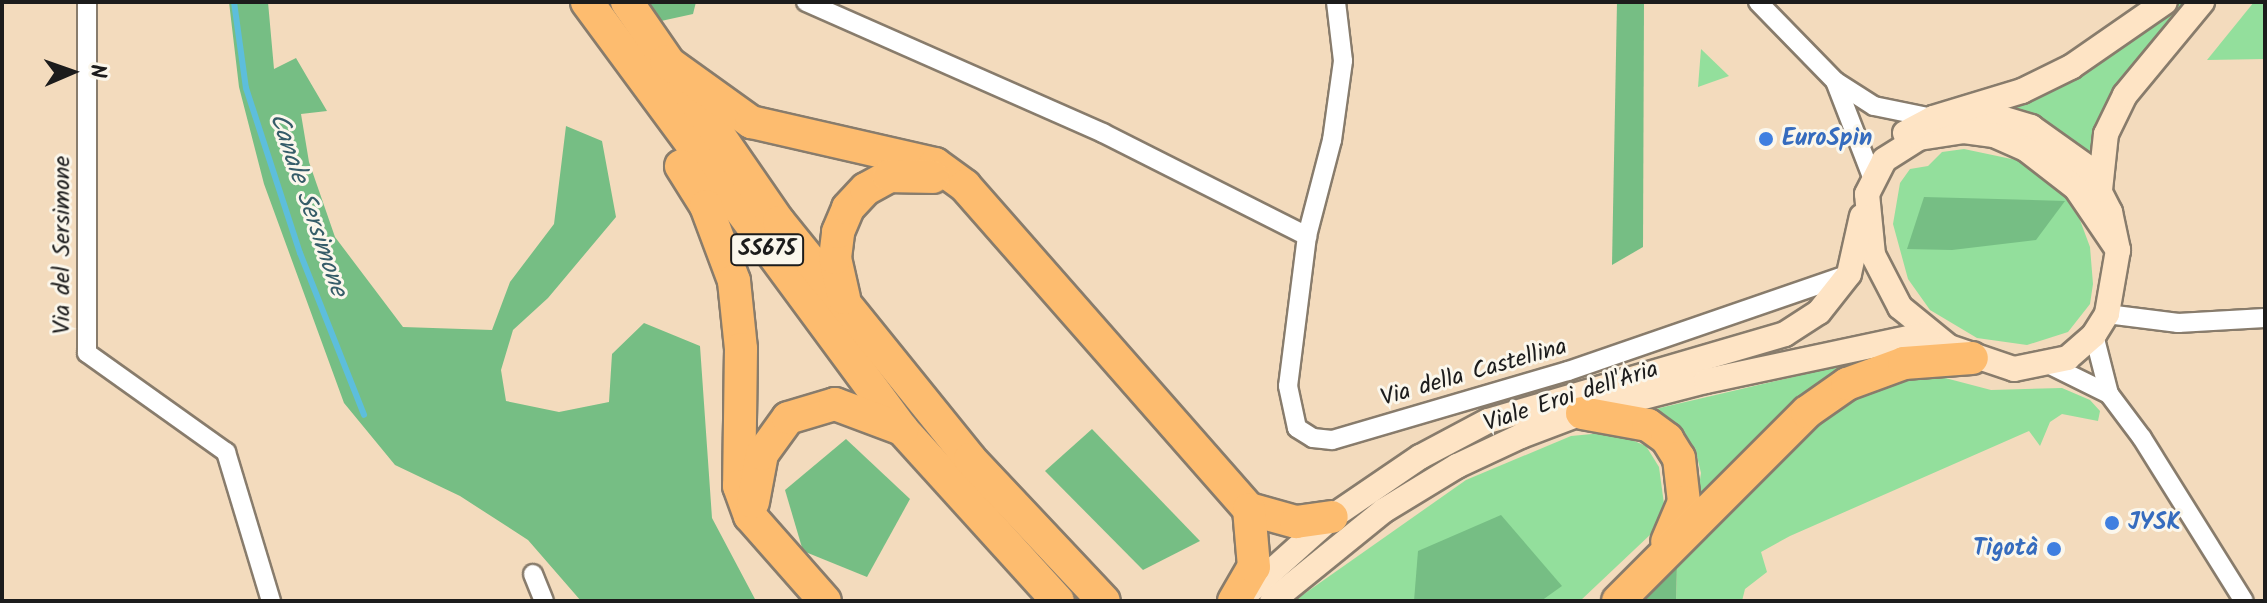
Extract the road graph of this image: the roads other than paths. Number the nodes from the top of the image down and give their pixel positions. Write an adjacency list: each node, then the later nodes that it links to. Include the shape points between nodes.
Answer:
1 (87, 2): 36 (street, Via del Sersimone, via 87,353 226,452)
2 (587, 2): 10 (highway, SS675)
3 (627, 2): 9 (highway, SS675)
4 (806, 2): 18 (street, via 1103,133)
5 (1336, 2): 18 (street, Via della Castellina, via 1343,61 1332,140)
6 (1758, 2): 11 (street)
7 (2165, 2): 12 (main road, via 2071,67)
8 (2202, 2): 17 (main road, via 2125,95 2106,134)
9 (666, 61): 15 (highway, via 751,122 935,164); 21 (highway, SS675, via 779,222)
10 (633, 71): 30 (highway, SS675); 32 (highway, via 649,114 706,206 734,281 741,349 739,486)
11 (1835, 81): 13 (street, via 1874,106); 16 (street)
12 (1971, 109): 13 (main road); 17 (main road, via 2031,127 2069,150)
13 (1933, 118): 14 (main road, via 1911,128)
14 (1892, 152): 16 (main road); 19 (main road, via 1938,134 1994,135 2027,150 2076,188)
15 (965, 186): 21 (highway, via 926,175 889,176 866,189 838,232 835,258); 31 (highway)
16 (1870, 186): 20 (main road, Viale Eroi dell'Aria); 24 (main road, via 1873,255 1885,284)
17 (2100, 190): 19 (main road)
18 (1307, 236): 20 (street, Via della Castellina, via 1288,386 1297,428 1313,438 1332,440 1568,371)
19 (2118, 250): 22 (main road)
20 (1849, 274): 33 (main road, Viale Eroi dell'Aria, via 1819,312 1785,334 1488,421 1420,457)
21 (845, 305): 40 (highway, SS675, via 970,459)
22 (2107, 314): 23 (street, via 2178,323); 25 (main road)
23 (2265, 318)
24 (1928, 334): 26 (main road); 29 (main road, Viale Eroi dell'Aria)
25 (2094, 335): 27 (main road); 28 (street)
26 (1972, 358): 27 (main road, via 2014,369); 34 (highway, via 1904,363 1847,384 1807,412)
27 (2050, 365): 28 (street)
28 (2109, 394): 44 (street)
29 (1582, 413): 34 (highway, via 1648,425 1667,439 1679,458 1684,502); 42 (main road, Viale Eroi dell'Aria, via 1521,436 1425,484 1305,570)
30 (902, 429): 32 (highway, via 835,404 788,418 762,454); 39 (highway, SS675)
31 (1249, 509): 33 (highway, via 1296,522); 41 (highway, via 1254,567)
32 (750, 516): 38 (highway)
33 (1332, 517): 41 (main road, Viale Eroi dell'Aria)
34 (1661, 554): 43 (highway)
35 (533, 574): 37 (street)
36 (271, 601)
37 (544, 601)
38 (825, 601)
39 (1058, 601)
40 (1104, 601)
41 (1236, 601)
42 (1272, 601)
43 (1618, 601)
44 (2244, 601)

